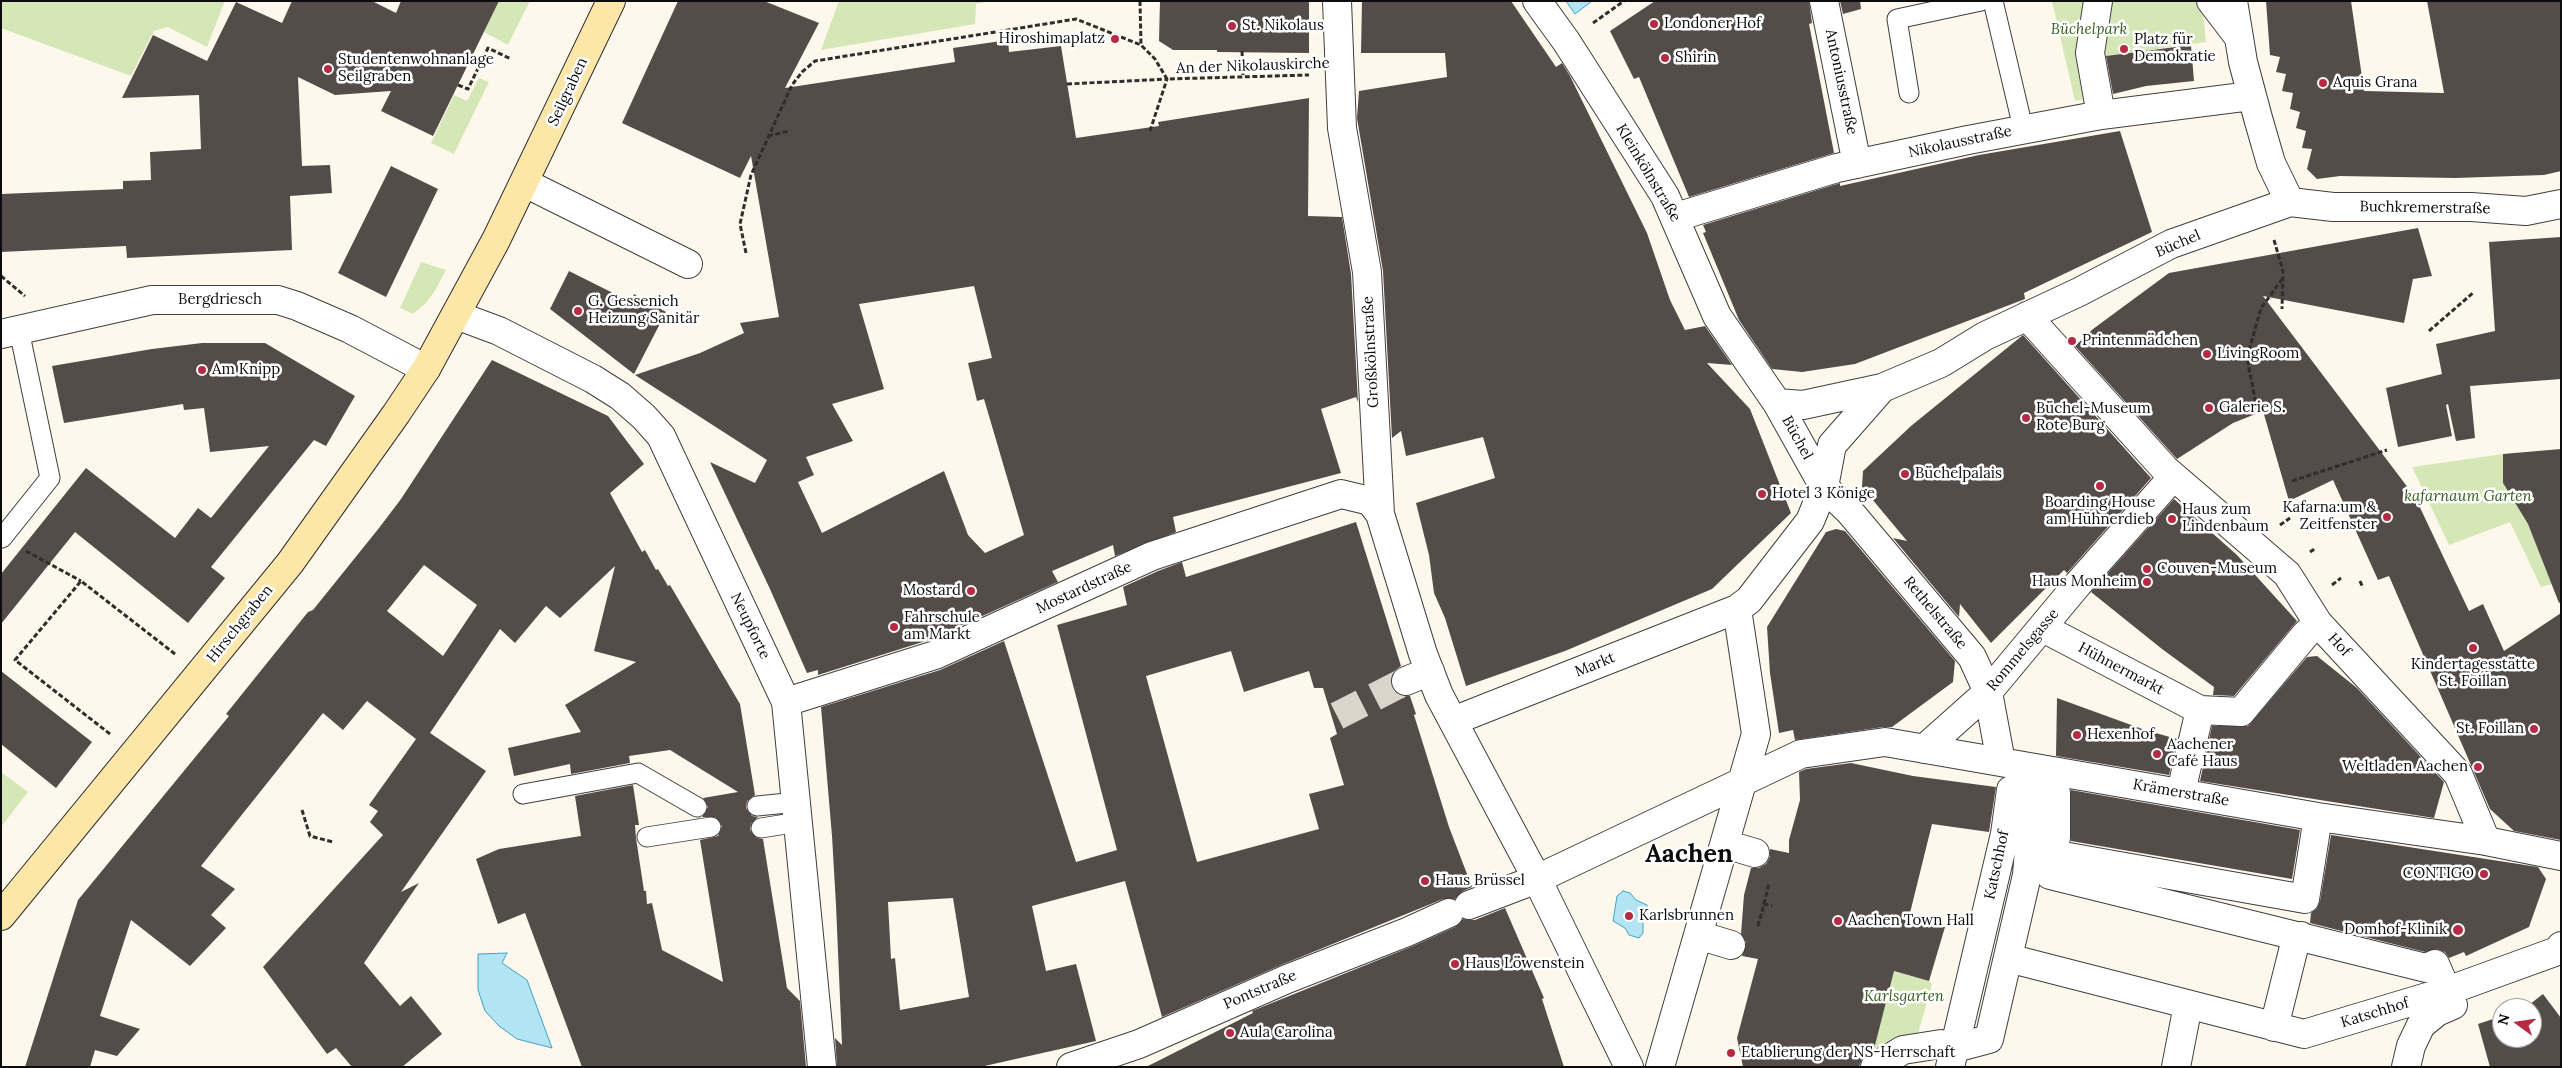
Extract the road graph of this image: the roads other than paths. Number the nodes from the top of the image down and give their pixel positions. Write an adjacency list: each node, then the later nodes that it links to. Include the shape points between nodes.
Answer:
1 (611, 1): 16 (street, Seilgraben)
2 (1337, 1): 29 (street, Großkölnstraße, via 1342,128 1367,272)
3 (1537, 1): 19 (street, Kleinkölnstraße, via 1566,41)
4 (1824, 1): 15 (street, Antoniusstraße)
5 (1981, 1): 11 (lane, via 1897,18)
6 (1993, 1): 14 (lane)
7 (2098, 1): 13 (street, via 2090,53)
8 (2211, 1): 10 (street)
9 (2233, 1): 10 (street)
10 (2238, 36): 12 (street)
11 (1909, 93)
12 (2251, 96): 13 (street, Nikolausstraße); 17 (street, via 2271,163)
13 (2101, 115): 14 (street, Nikolausstraße)
14 (2023, 128): 15 (street, Nikolausstraße)
15 (1857, 164): 19 (street, Nikolausstraße)
16 (525, 183): 20 (street); 21 (street, Seilgraben)
17 (2290, 202): 18 (street, Buchkremerstraße, via 2333,207 2471,207 2526,211); 22 (street, Büchel, via 2172,244)
18 (2561, 204)
19 (1676, 216): 26 (street, Kleinkölnstraße, via 1717,316)
20 (688, 264)
21 (456, 315): 24 (street, Hirschgraben); 35 (street, Neupforte, via 499,331 593,379 620,396 661,436)
22 (2027, 316): 25 (street, Büchel, via 1985,336 1941,363); 27 (street, Hof)
23 (10, 332): 24 (street, Bergdriesch, via 152,300 278,300 350,328); 30 (lane, via 50,478)
24 (426, 369): 58 (street, Hirschgraben, via 290,563)
25 (1882, 388): 26 (street, Büchel, via 1803,404); 28 (street, Büchel, via 1832,445)
26 (1777, 403): 28 (street, Büchel)
27 (2169, 473): 32 (street, Hof, via 2287,574); 33 (street, Rommelsgasse)
28 (1824, 487): 31 (street, Büchel, via 1810,521); 34 (street, Rethelstraße, via 1850,512 1972,657)
29 (1380, 514): 35 (street, Mostardstraße, via 1370,501 1341,494 1152,556 935,654); 37 (street, Großkölnstraße, via 1425,682)
30 (2, 538)
31 (1743, 604): 37 (street, Markt); 41 (street, via 1756,734)
32 (2318, 623): 36 (street, via 2305,634 2241,712); 51 (street, Hof, via 2458,774)
33 (2043, 628): 34 (street, Rommelsgasse); 36 (street, Hühnermarkt)
34 (1988, 692): 38 (street, Rommelsgasse); 39 (street, Rethelstraße)
35 (786, 702): 46 (street, Neupforte)
36 (2200, 710): 42 (street, via 2184,779)
37 (1453, 722): 56 (street)
38 (1924, 749): 39 (street, Krämerstraße); 41 (street, Krämerstraße, via 1885,742 1801,754)
39 (2001, 762): 40 (street, Krämerstraße)
40 (2037, 773): 42 (street, Krämerstraße); 53 (street, Katschhof, via 2056,794); 67 (street, Katschhof, via 2011,790 2004,834)
41 (1743, 780): 52 (street); 56 (street)
42 (2184, 793): 47 (street, Krämerstraße)
43 (523, 794): 45 (lane, via 638,773)
44 (757, 806): 46 (lane)
45 (697, 807)
46 (798, 812): 49 (lane); 68 (street, Neupforte)
47 (2318, 817): 51 (street, Krämerstraße); 57 (street)
48 (710, 827): 50 (lane)
49 (761, 828)
50 (647, 837)
51 (2486, 841): 55 (street, Krämerstraße)
52 (1724, 844): 54 (street); 59 (street)
53 (2042, 852): 57 (street); 60 (street, Katschhof, via 2050,875); 63 (street, Katschhof, via 2027,875)
54 (1755, 853)
55 (2561, 856)
56 (1538, 879): 69 (street, Pontstraße, via 1287,979 1139,1044); 70 (street)
57 (2305, 899): 60 (street)
58 (1, 916)
59 (1698, 935): 61 (street); 71 (street)
60 (2295, 939): 64 (street, Katschhof, via 2426,968 2435,964); 66 (street)
61 (1731, 945)
62 (2560, 948): 64 (street, Katschhof)
63 (2008, 958): 65 (street, Katschhof); 67 (street, Katschhof, via 1989,1039)
64 (2447, 991): 66 (street, Katschhof, via 2304,1034); 74 (street, Katschhof, via 2453,1005 2437,1012 2421,1025)
65 (2188, 1005): 66 (street, Katschhof); 73 (street)
66 (2274, 1027)
67 (1949, 1053): 72 (street, Katschhof, via 1903,1050)
68 (822, 1067)
69 (1071, 1067)
70 (1629, 1067)
71 (1660, 1067)
72 (1875, 1067)
73 (2176, 1067)
74 (2406, 1067)

